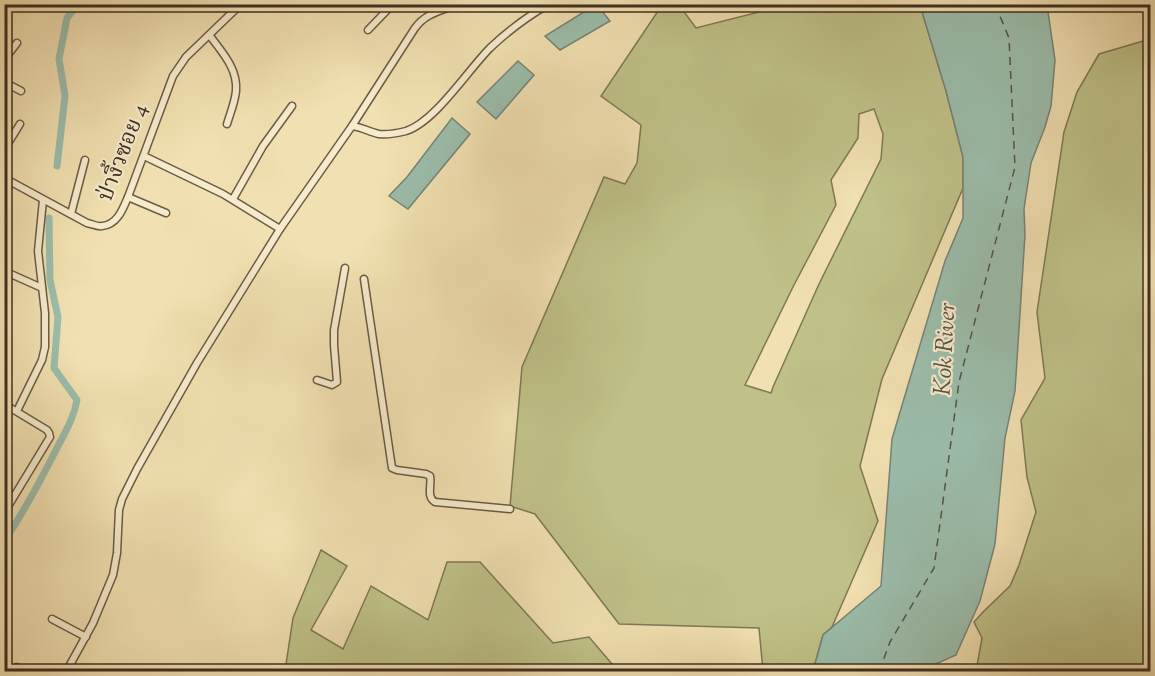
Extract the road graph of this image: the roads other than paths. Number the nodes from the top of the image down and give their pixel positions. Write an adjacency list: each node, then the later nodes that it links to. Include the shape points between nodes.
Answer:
1 (242, 4): 6 (street, ป่างิ้วซอย 4)
2 (393, 4): 5 (street)
3 (458, 4): 14 (street, via 422,19)
4 (549, 4): 14 (street, via 490,48 431,116 415,127 378,134)
5 (368, 30)
6 (210, 36): 13 (street, via 235,75 236,92); 16 (street, ป่างิ้วซอย 4, via 172,76)
7 (17, 43): 8 (street)
8 (4, 60)
9 (4, 82): 10 (street)
10 (21, 91)
11 (292, 106): 20 (street, via 263,146)
12 (20, 124): 15 (street)
13 (227, 124)
14 (352, 126): 24 (street)
15 (4, 150)
16 (144, 156): 19 (street, ป่างิ้วซอย 4); 20 (street)
17 (85, 160): 23 (street)
18 (4, 178): 21 (street, ป่างิ้วซอย 4)
19 (128, 198): 22 (street); 23 (street, ป่างิ้วซอย 4, via 115,221 103,226)
20 (233, 199): 24 (street)
21 (43, 200): 23 (street, ป่างิ้วซอย 4); 28 (street, via 38,251)
22 (166, 213)
23 (71, 214)
24 (280, 229): 35 (street, via 197,363 127,489 119,510 113,575)
25 (345, 267): 29 (street, via 334,330 337,382 333,385)
26 (4, 271): 28 (street)
27 (364, 279): 32 (street, via 392,468 430,477 430,496 435,502)
28 (42, 288): 31 (street, via 45,347)
29 (317, 380)
30 (4, 404): 31 (street)
31 (17, 411): 33 (street, via 47,429 50,437)
32 (510, 509)
33 (4, 513)
34 (52, 619): 35 (street)
35 (86, 637): 38 (street)
36 (17, 667): 37 (street)
37 (27, 672)
38 (66, 672)

